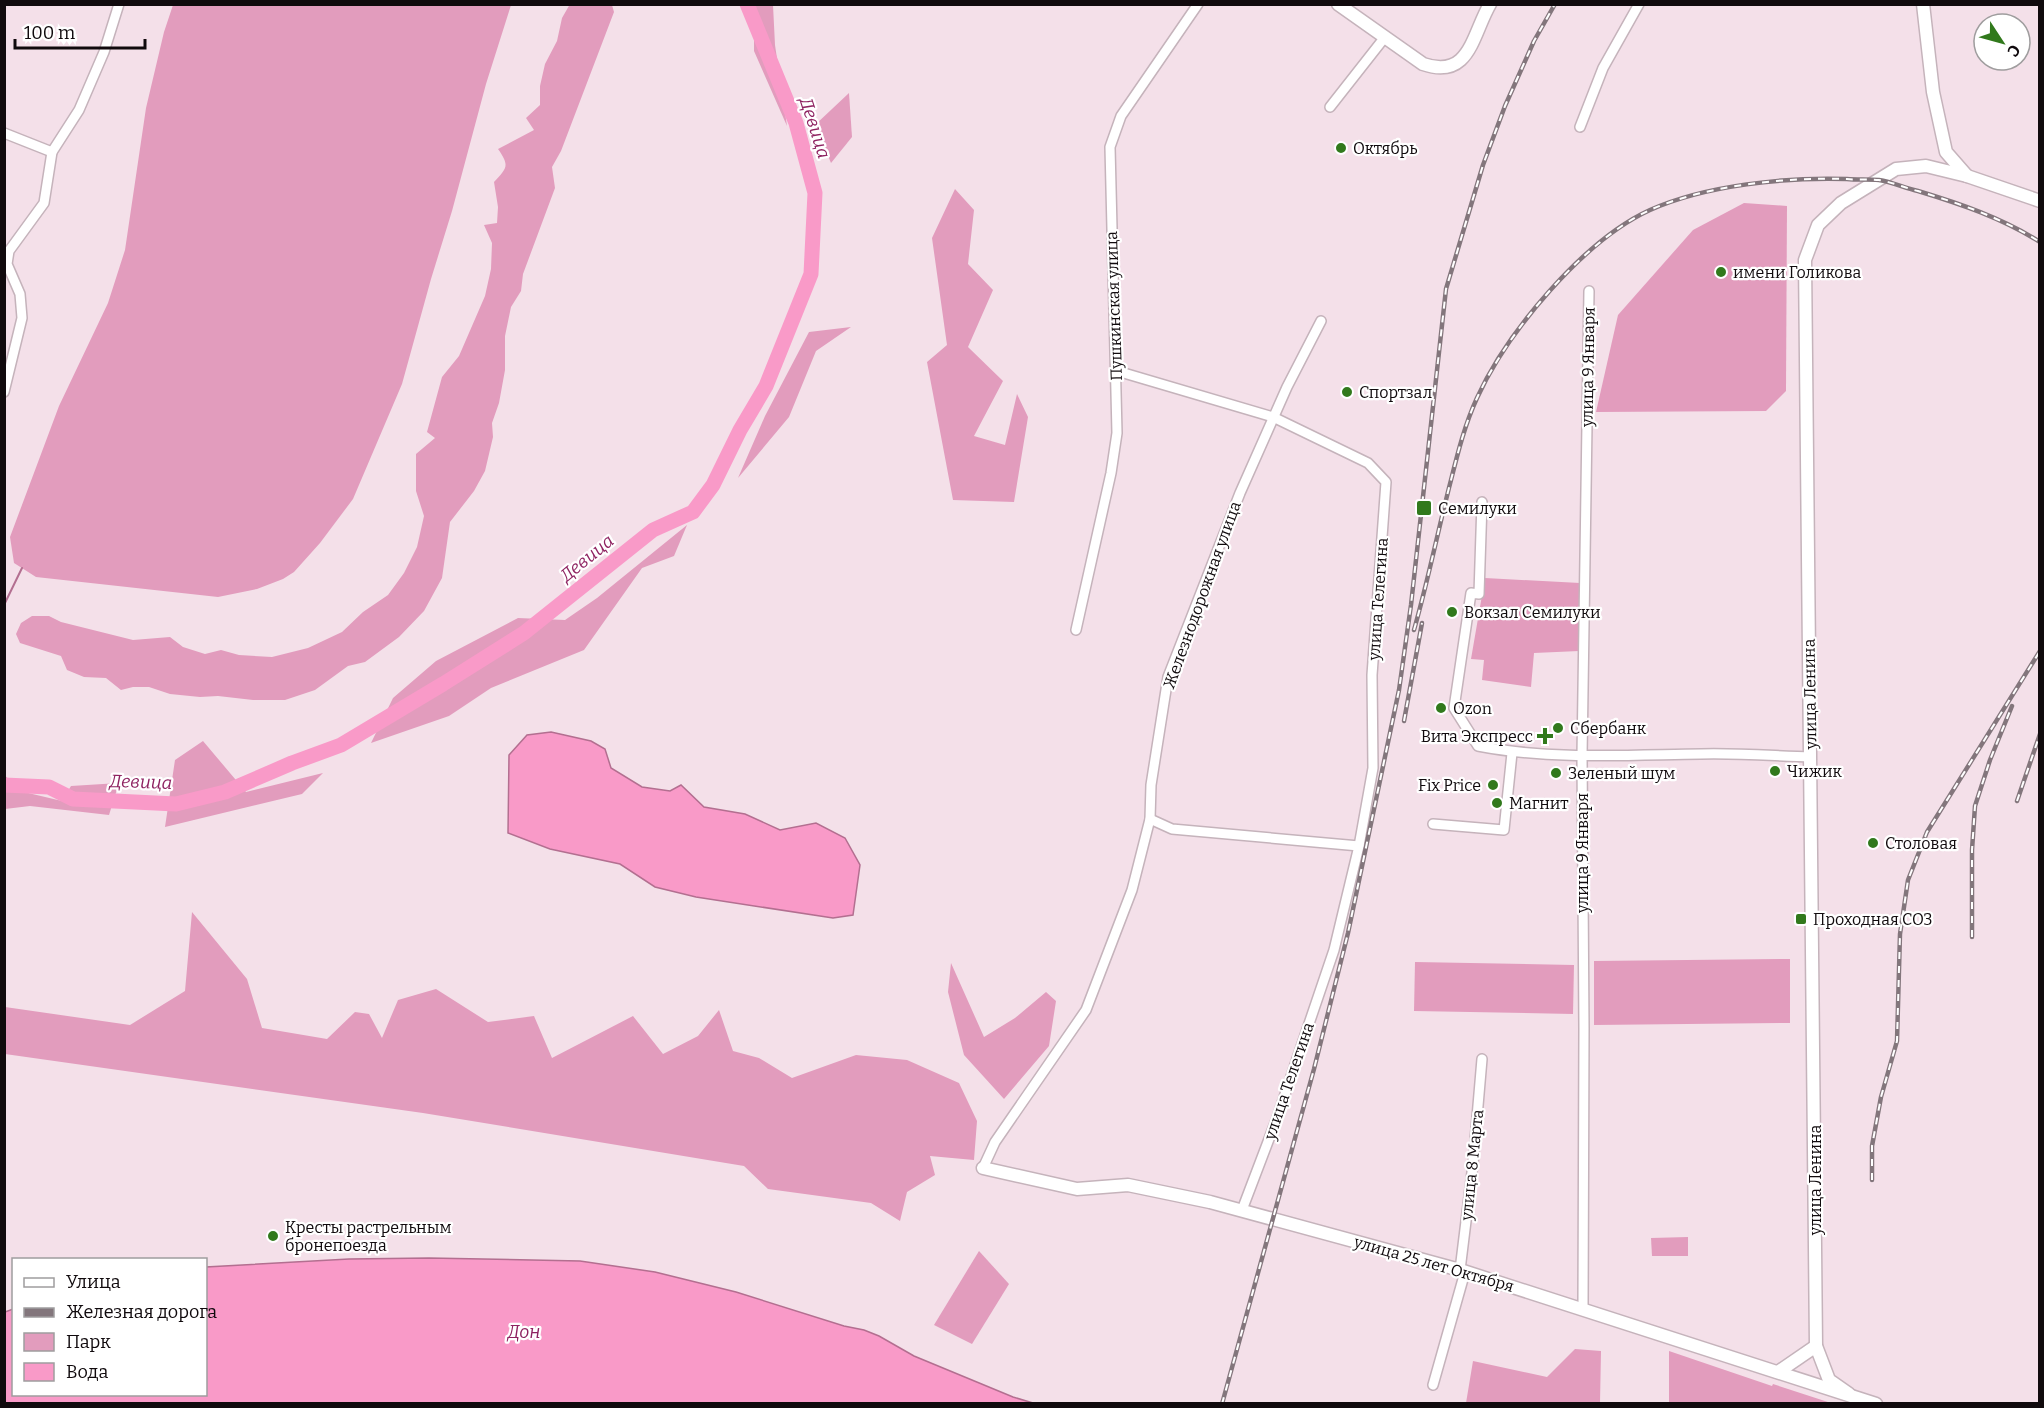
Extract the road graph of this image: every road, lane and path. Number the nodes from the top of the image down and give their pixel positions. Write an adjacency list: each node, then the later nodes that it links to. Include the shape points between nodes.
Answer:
1 (119, 4): 11 (street, via 79,110)
2 (1198, 4): 16 (street, Пушкинская улица, via 1121,117 1110,147)
3 (1338, 4): 7 (street)
4 (1490, 4): 7 (street, via 1468,52 1457,64 1436,68 1423,64)
5 (1639, 4): 9 (street, via 1603,68)
6 (1923, 4): 12 (street, via 1933,92 1946,152)
7 (1385, 37): 8 (street)
8 (1330, 107)
9 (1580, 127)
10 (4, 133): 11 (street)
11 (52, 152): 17 (street, via 44,203 9,251 7,264 20,294 22,318)
12 (1967, 176): 13 (street, улица Ленина); 23 (street, улица Ленина, via 1926,166 1896,169 1841,203 1818,225 1805,260)
13 (2040, 201)
14 (1589, 291): 22 (street, улица 9 Января)
15 (1321, 321): 18 (street, Железнодорожная улица)
16 (1117, 371): 18 (street, улица Телегина); 20 (street, Пушкинская улица, via 1117,433 1111,473)
17 (4, 392)
18 (1273, 417): 24 (street, Железнодорожная улица, via 1168,677 1151,785); 26 (street, улица Телегина, via 1368,463 1386,483 1372,675 1372,768)
19 (1482, 502): 21 (street, via 1479,594 1471,593 1454,708 1478,746)
20 (1076, 630)
21 (1512, 753): 22 (street); 25 (street, via 1504,830)
22 (1582, 756): 23 (street); 31 (street, улица 9 Января)
23 (1811, 757): 32 (street, улица Ленина)
24 (1150, 819): 26 (street, via 1172,829); 28 (street, Железнодорожная улица, via 1132,890 1086,1010 995,1142)
25 (1433, 824)
26 (1359, 846): 29 (street, улица Телегина, via 1334,950)
27 (1482, 1059): 30 (street, улица 8 Марта)
28 (984, 1168): 29 (street, улица 25 лет Октября, via 1077,1189 1128,1185)
29 (1242, 1210): 30 (street, улица 25 лет Октября)
30 (1462, 1271): 31 (street, улица 25 лет Октября); 34 (street, улица 8 Марта)
31 (1582, 1308): 33 (street, улица 25 лет Октября)
32 (1816, 1347): 33 (street); 35 (street, улица Ленина, via 1829,1380)
33 (1778, 1372): 35 (street, улица 25 лет Октября)
34 (1433, 1385)
35 (1849, 1394): 36 (street, улица 25 лет Октября)
36 (1876, 1404)

